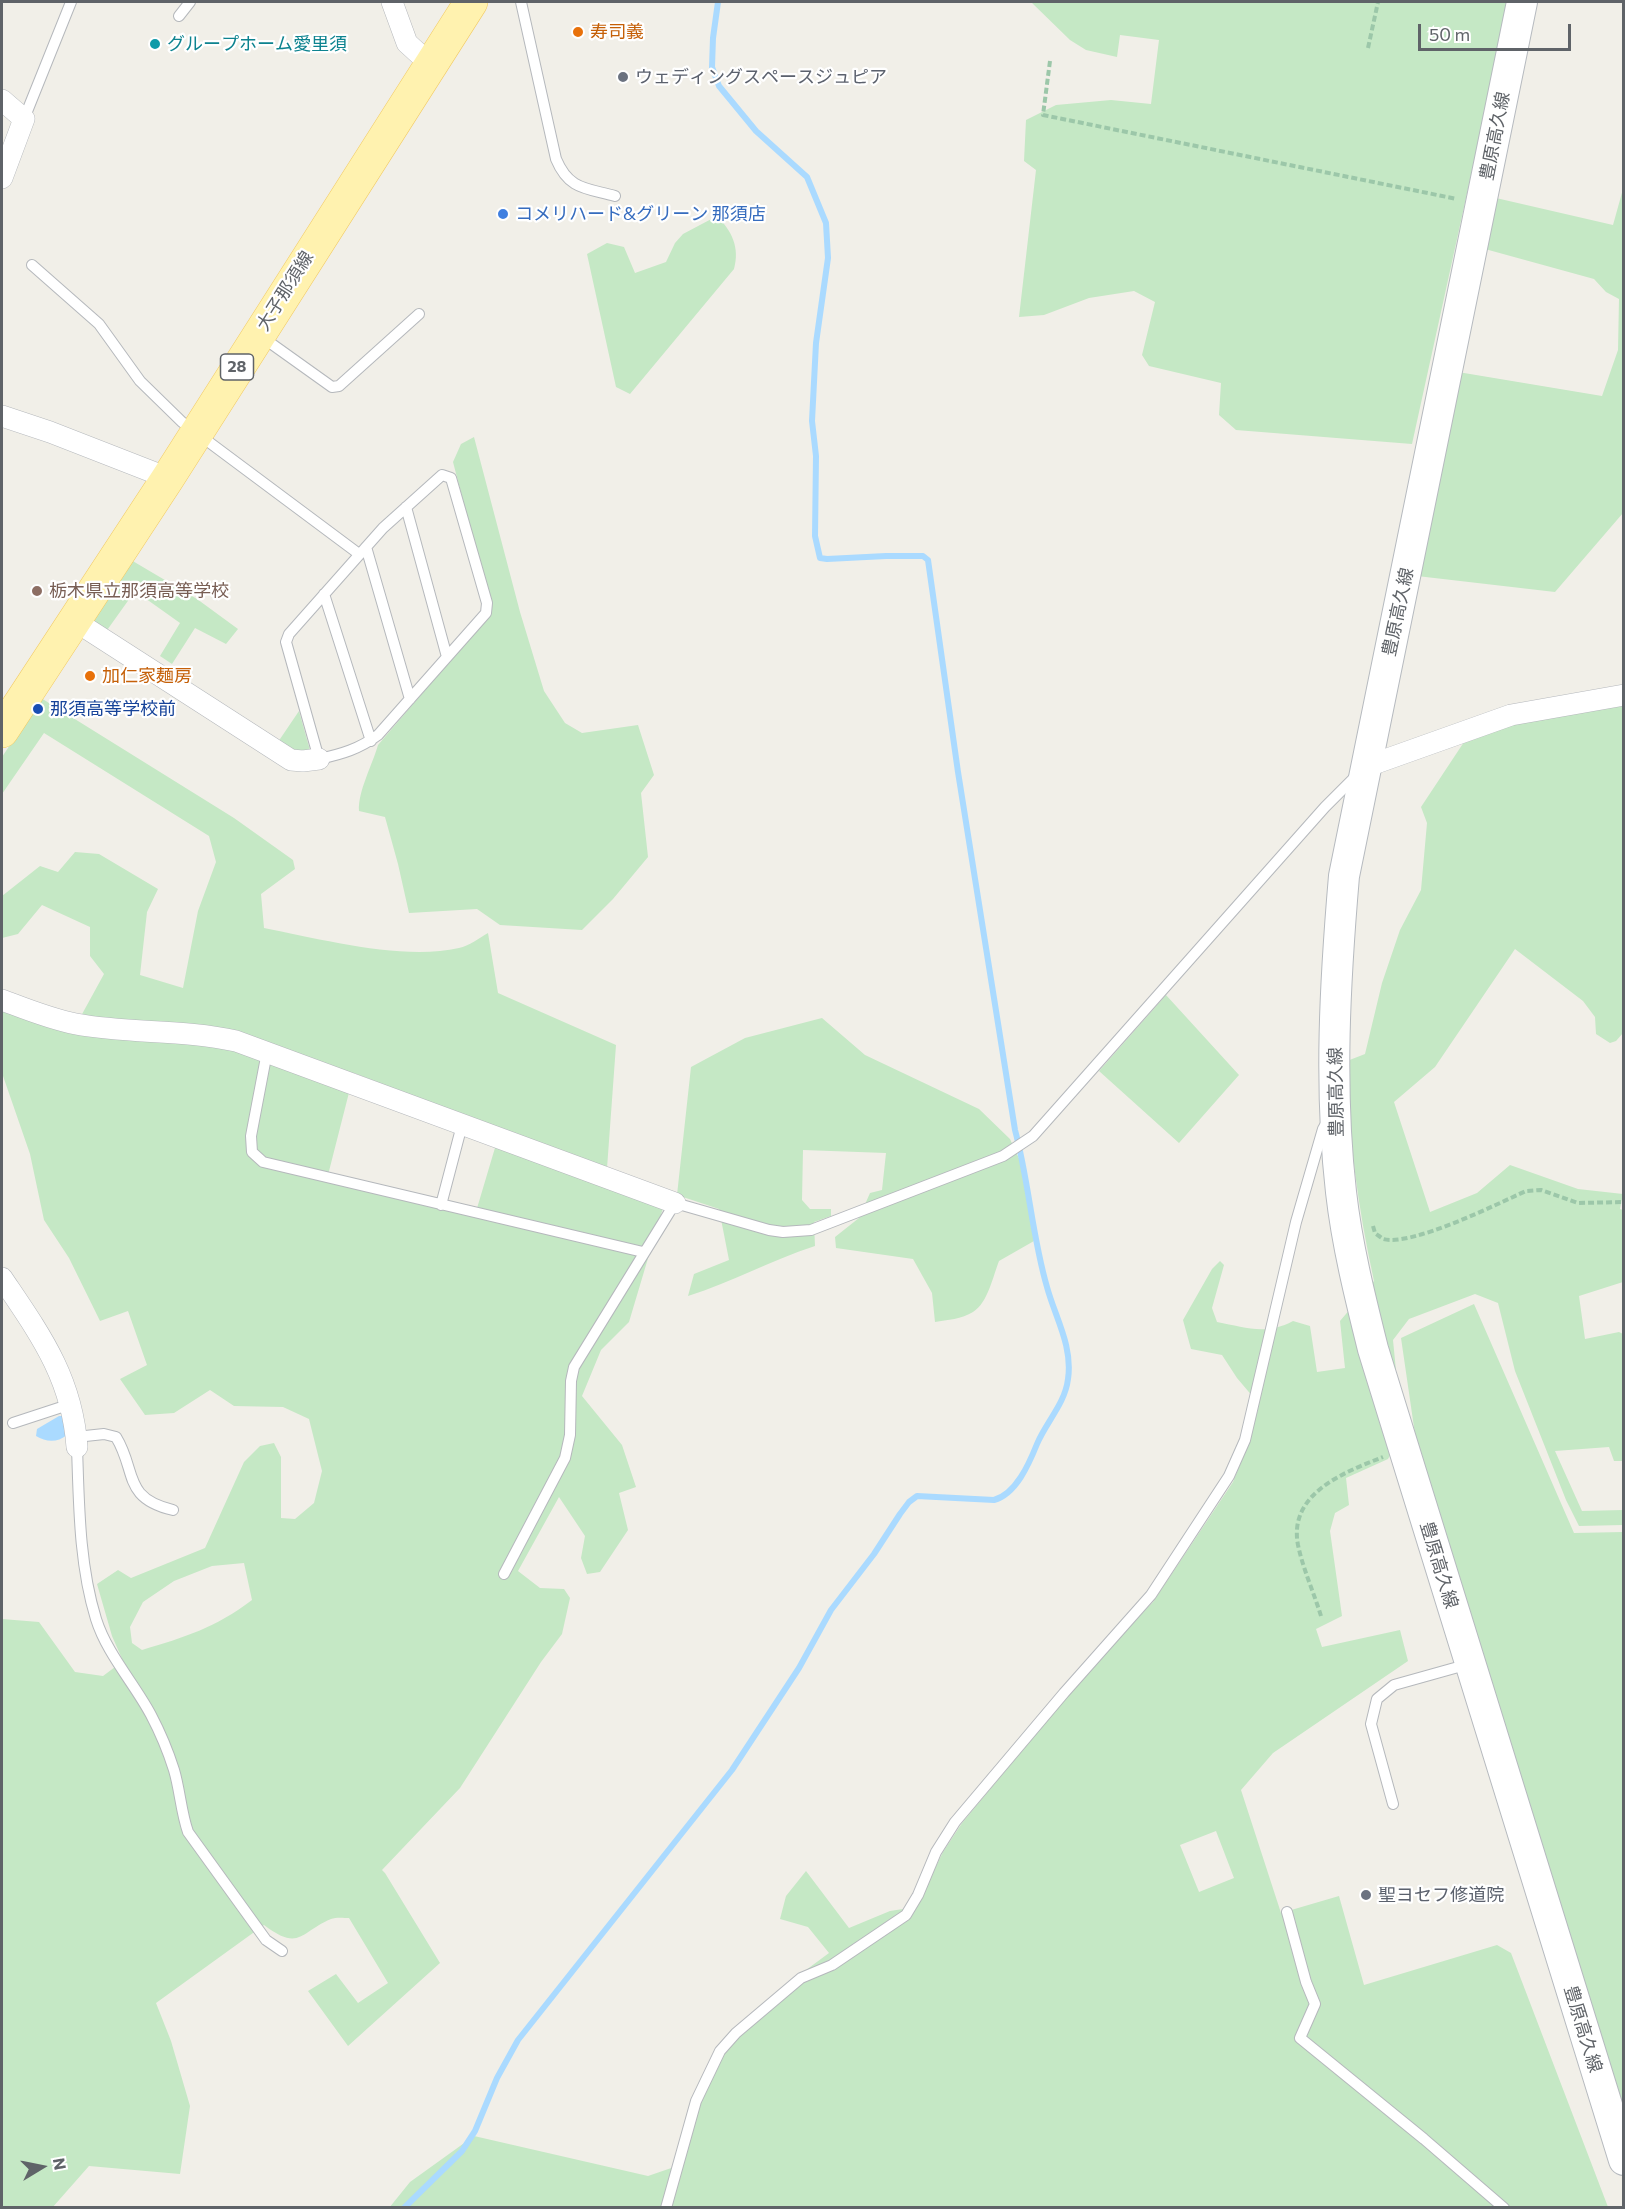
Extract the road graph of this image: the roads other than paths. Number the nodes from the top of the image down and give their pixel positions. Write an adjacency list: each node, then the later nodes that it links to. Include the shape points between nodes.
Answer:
1 (71, 2): 10 (lane)
2 (190, 2): 7 (lane)
3 (392, 2): 8 (street, via 407,44)
4 (471, 2): 8 (main road, 大子那須線 / 28)
5 (521, 2): 12 (lane, via 563,176 575,185)
6 (1522, 2): 29 (main road, 豊原高久線)
7 (179, 16)
8 (430, 64): 15 (main road, 大子那須線 / 28)
9 (2, 100): 10 (street)
10 (24, 119): 11 (street)
11 (2, 178)
12 (615, 196)
13 (32, 265): 17 (lane, via 99,324 140,381)
14 (419, 315): 15 (lane, via 339,386 332,387)
15 (258, 334): 17 (main road, 大子那須線 / 28)
16 (2, 416): 18 (street)
17 (196, 434): 18 (main road, 大子那須線 / 28); 20 (lane)
18 (168, 478): 22 (main road, 大子那須線 / 28)
19 (406, 507): 20 (lane); 23 (lane); 23 (lane, via 442,476 451,478 488,603 486,613)
20 (362, 550): 21 (lane); 25 (lane)
21 (324, 594): 27 (lane); 28 (lane, via 286,642)
22 (75, 621): 26 (main road, 大子那須線 / 28); 28 (street, via 291,759)
23 (447, 657): 25 (lane)
24 (1623, 695): 29 (street, via 1511,715)
25 (410, 699): 27 (lane)
26 (2, 732)
27 (370, 741): 28 (lane, via 346,753)
28 (319, 759)
29 (1365, 768): 32 (main road, 豊原高久線, via 1343,888 1336,969); 34 (lane, via 1324,807 1033,1136 1018,1147 811,1230 769,1230)
30 (2, 1000): 31 (street, via 77,1024 208,1035)
31 (267, 1052): 33 (street); 35 (lane, via 251,1136 252,1152 263,1162)
32 (1335, 1108): 43 (main road, 豊原高久線, via 1341,1192 1354,1273); 48 (lane, via 1323,1129 1296,1222 1245,1440 1229,1476 1151,1595 955,1822 906,1915 832,1965 801,1978 736,2032 720,2051 696,2101)
33 (462, 1125): 34 (street); 35 (lane)
34 (675, 1203): 36 (lane)
35 (441, 1205): 36 (lane)
36 (643, 1252): 42 (lane, via 574,1366 565,1458)
37 (2, 1278): 38 (street, via 53,1357)
38 (70, 1404): 39 (lane); 40 (street)
39 (13, 1424)
40 (77, 1442): 41 (lane, via 104,1434 116,1437 131,1481 141,1495 156,1506); 46 (lane, via 87,1588 97,1622 165,1744 188,1832 266,1940)
41 (173, 1510)
42 (504, 1574)
43 (1469, 1664): 44 (lane, via 1394,1686 1377,1699 1371,1724); 47 (main road, 豊原高久線)
44 (1393, 1804)
45 (1287, 1912): 49 (lane, via 1315,2004 1300,2038)
46 (282, 1951)
47 (1623, 2160)
48 (666, 2208)
49 (1504, 2208)

